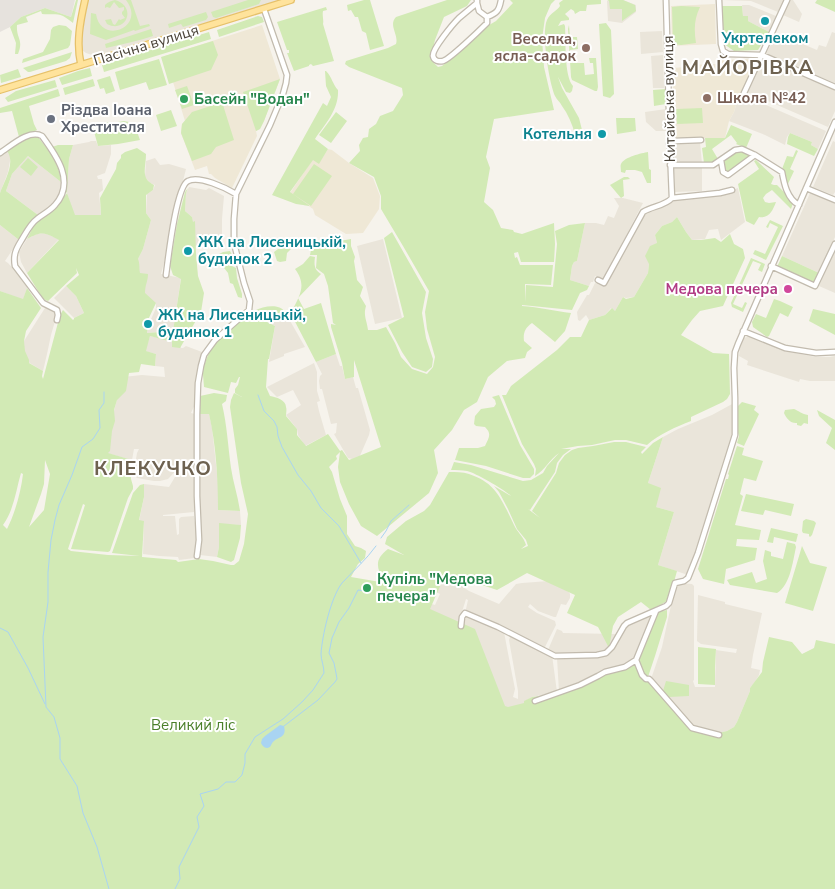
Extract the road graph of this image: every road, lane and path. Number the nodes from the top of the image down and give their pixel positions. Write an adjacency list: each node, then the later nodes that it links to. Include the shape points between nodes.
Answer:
1 (86, 0): 11 (main road, via 78,42)
2 (291, 0): 8 (main road, Пасічна вулиця)
3 (501, 0): 9 (street, via 498,10)
4 (666, 0): 18 (street, Китайська вулиця)
5 (719, 0): 10 (street, via 720,44 723,50 732,55)
6 (787, 0): 10 (street)
7 (477, 2): 9 (street, via 479,11); 9 (street, via 458,19 437,46 435,59 444,61 487,23)
8 (264, 8): 11 (main road, Пасічна вулиця); 25 (street, via 287,75 286,83 270,125)
9 (487, 17)
10 (762, 55): 12 (street); 14 (street)
11 (81, 65): 13 (main road, Пасічна вулиця)
12 (835, 87)
13 (0, 90)
14 (744, 93)
15 (835, 122): 16 (street)
16 (833, 131): 23 (street)
17 (701, 140): 18 (street)
18 (669, 144): 22 (street, Китайська вулиця)
19 (0, 153): 33 (street, via 26,137 39,134 62,169 64,186 61,196 54,206 33,222 17,248 14,260 39,298 57,310)
20 (755, 155): 21 (street, via 739,148); 21 (street, via 728,175 723,172); 28 (street, via 782,172 784,185 795,203)
21 (721, 160): 22 (street, via 713,165)
22 (670, 165): 26 (street, Китайська вулиця)
23 (806, 188): 27 (street); 28 (street)
24 (732, 190): 26 (street)
25 (236, 194): 31 (street, via 209,182 186,182 176,212); 36 (street, via 234,243 250,307 215,340 204,355 201,366 197,414)
26 (672, 198): 32 (street, via 643,212 604,283)
27 (835, 200)
28 (799, 204): 30 (street)
29 (835, 244): 30 (street, via 815,286)
30 (772, 266): 34 (street)
31 (166, 275)
32 (598, 280)
33 (57, 320)
34 (743, 331): 35 (street, via 785,348 816,353); 37 (street, via 735,352 735,435 688,576 686,580 675,583 668,604)
35 (835, 352)
36 (197, 556)
37 (656, 611): 38 (street, via 627,623 610,650 597,655 555,656 465,614); 39 (street)
38 (461, 626)
39 (636, 660): 40 (street); 41 (street, via 644,678 651,681 692,728)
40 (535, 701)
41 (719, 735)

